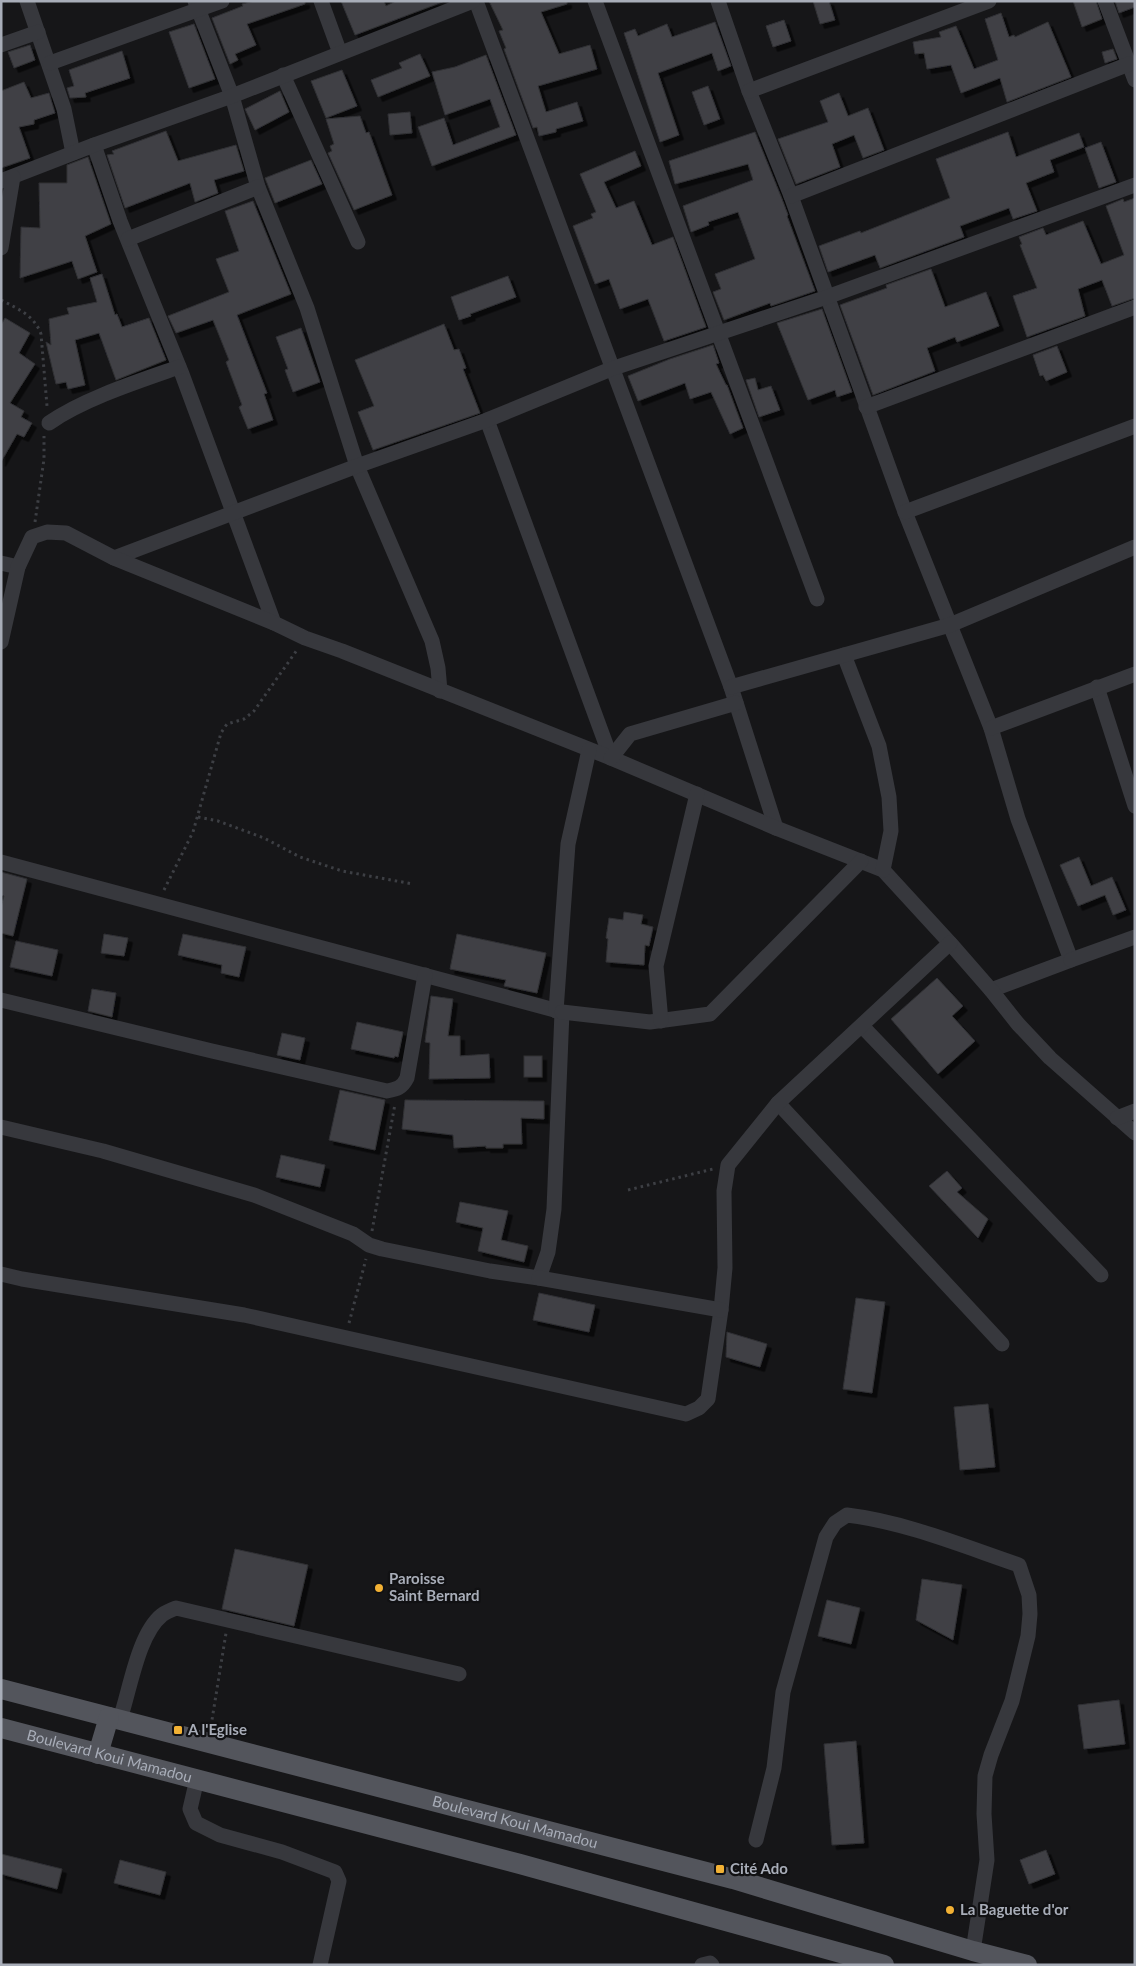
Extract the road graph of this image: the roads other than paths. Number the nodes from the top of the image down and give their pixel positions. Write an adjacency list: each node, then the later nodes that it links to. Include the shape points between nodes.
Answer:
1 (27, 1): 10 (street)
2 (222, 1): 9 (street)
3 (321, 1): 12 (street)
4 (475, 1): 12 (street); 32 (street)
5 (595, 1): 30 (street)
6 (718, 1): 17 (street)
7 (989, 1): 17 (street)
8 (1105, 1): 14 (street)
9 (198, 5): 13 (street); 18 (street)
10 (38, 32): 11 (street); 13 (street)
11 (1, 45)
12 (340, 53): 15 (street)
13 (50, 63): 20 (street)
14 (1129, 64): 16 (street); 24 (street)
15 (283, 74): 18 (street); 26 (street)
16 (1135, 80)
17 (749, 91): 24 (street)
18 (232, 96): 19 (street); 23 (street)
19 (94, 145): 20 (street); 25 (street)
20 (73, 153): 21 (street)
21 (7, 179): 27 (street)
22 (1135, 185): 28 (street)
23 (258, 187): 25 (street); 37 (street, via 307,308)
24 (791, 196): 28 (street)
25 (128, 239): 31 (street)
26 (358, 242)
27 (1, 248)
28 (827, 297): 30 (street); 33 (street)
29 (1135, 307): 33 (street)
30 (718, 333): 32 (street); 44 (street)
31 (179, 367): 35 (street, via 127,386); 38 (street)
32 (612, 369): 34 (street); 50 (street)
33 (866, 407): 39 (street)
34 (487, 420): 37 (street); 56 (street)
35 (49, 423)
36 (1135, 426): 39 (street)
37 (357, 466): 38 (street); 52 (street, via 432,640)
38 (233, 512): 41 (street); 45 (street)
39 (905, 512): 46 (street)
40 (1135, 548): 46 (street)
41 (114, 558): 43 (street, via 66,533 47,532 32,537); 45 (street)
42 (1, 563): 43 (street)
43 (18, 567): 47 (street)
44 (817, 599)
45 (274, 623): 52 (street)
46 (950, 625): 48 (street); 54 (street)
47 (2, 633)
48 (844, 655): 50 (street); 62 (street, via 880,746 891,831)
49 (1135, 674): 51 (street)
50 (731, 687): 53 (street)
51 (1097, 687): 54 (street); 58 (street)
52 (440, 691): 55 (street)
53 (736, 703): 56 (street, via 630,734); 59 (street)
54 (991, 728): 65 (street, via 1018,819)
55 (589, 750): 56 (street); 69 (street, via 568,844)
56 (611, 758): 57 (street)
57 (697, 794): 59 (street); 70 (street, via 656,966)
58 (1135, 806)
59 (776, 828): 60 (street)
60 (860, 861): 62 (street); 70 (street, via 710,1014)
61 (1, 862): 66 (street)
62 (883, 870): 64 (street)
63 (1135, 937): 65 (street)
64 (950, 943): 67 (street); 71 (street)
65 (1071, 960): 67 (street)
66 (425, 975): 68 (street, via 407,1078 403,1086 387,1091); 69 (street)
67 (991, 990): 74 (street, via 1050,1058)
68 (1, 1000)
69 (559, 1012): 70 (street); 79 (street, via 554,1209 548,1252)
70 (661, 1021)
71 (862, 1026): 72 (street); 78 (street)
72 (778, 1103): 80 (street, via 728,1165 724,1191 725,1268); 81 (street)
73 (1135, 1111): 74 (street)
74 (1117, 1118): 76 (street)
75 (1, 1127): 79 (street, via 102,1151 254,1195 354,1234 369,1245 382,1249)
76 (1135, 1133)
77 (1, 1274): 80 (street, via 244,1315 686,1414 699,1408 708,1398)
78 (1102, 1275)
79 (539, 1278): 80 (street)
80 (721, 1310)
81 (1002, 1344)
82 (459, 1674): 84 (street, via 176,1608 163,1614 143,1640)
83 (1, 1690): 84 (main road, Boulevard Koui Mamadou)
84 (114, 1718): 86 (main road); 89 (main road, Boulevard Koui Mamadou, via 733,1879)
85 (1, 1728): 86 (main road, Boulevard Koui Mamadou)
86 (98, 1754): 87 (main road, Boulevard Koui Mamadou)
87 (197, 1780): 90 (street, via 190,1808 196,1823 220,1835 282,1852 335,1872 339,1881); 93 (main road, Boulevard Koui Mamadou, via 520,1864)
88 (756, 1840): 89 (street, via 774,1768 783,1692 826,1537 835,1524 847,1515 868,1518 1019,1565 1029,1596 1028,1636 1012,1701 985,1776 987,1860)
89 (973, 1951): 94 (main road, Boulevard Koui Mamadou)
90 (320, 1965)
91 (702, 1965): 92 (street)
92 (712, 1965)
93 (884, 1965)
94 (1027, 1965)

